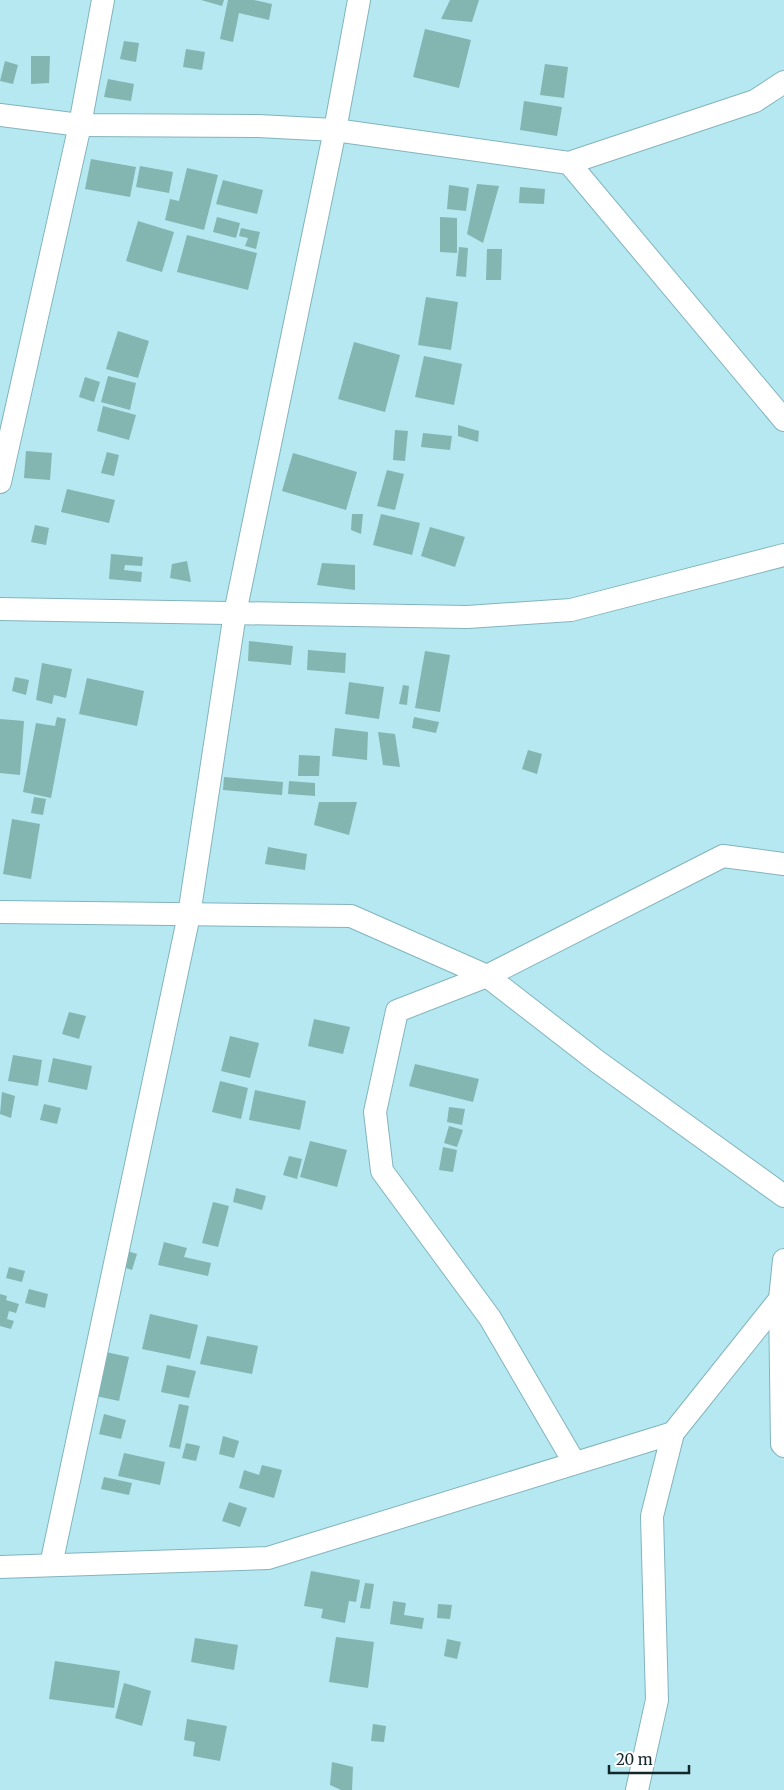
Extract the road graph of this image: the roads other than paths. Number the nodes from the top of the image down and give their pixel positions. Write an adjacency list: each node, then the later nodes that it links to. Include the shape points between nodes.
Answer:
1 (103, 0): 5 (street)
2 (359, 0): 6 (street)
3 (784, 82): 7 (street, via 755,101)
4 (0, 115): 5 (street)
5 (80, 125): 6 (street); 9 (street)
6 (335, 130): 7 (street); 12 (street)
7 (569, 163): 8 (street)
8 (784, 420)
9 (0, 482)
10 (784, 555): 12 (street, via 571,610 467,618)
11 (0, 609): 12 (street)
12 (235, 613): 15 (street)
13 (784, 864): 16 (street, via 723,856)
14 (0, 912): 15 (street)
15 (190, 915): 16 (street, via 351,916); 23 (street)
16 (487, 976): 17 (street, via 598,1062); 22 (street, via 397,1011 375,1112 382,1171 490,1318)
17 (784, 1196)
18 (784, 1260): 19 (street)
19 (780, 1299): 20 (street); 21 (street)
20 (673, 1433): 22 (street); 25 (street, via 652,1516 657,1700)
21 (784, 1446)
22 (574, 1462): 23 (street, via 268,1558)
23 (51, 1565): 24 (street)
24 (0, 1567)
25 (637, 1790)

